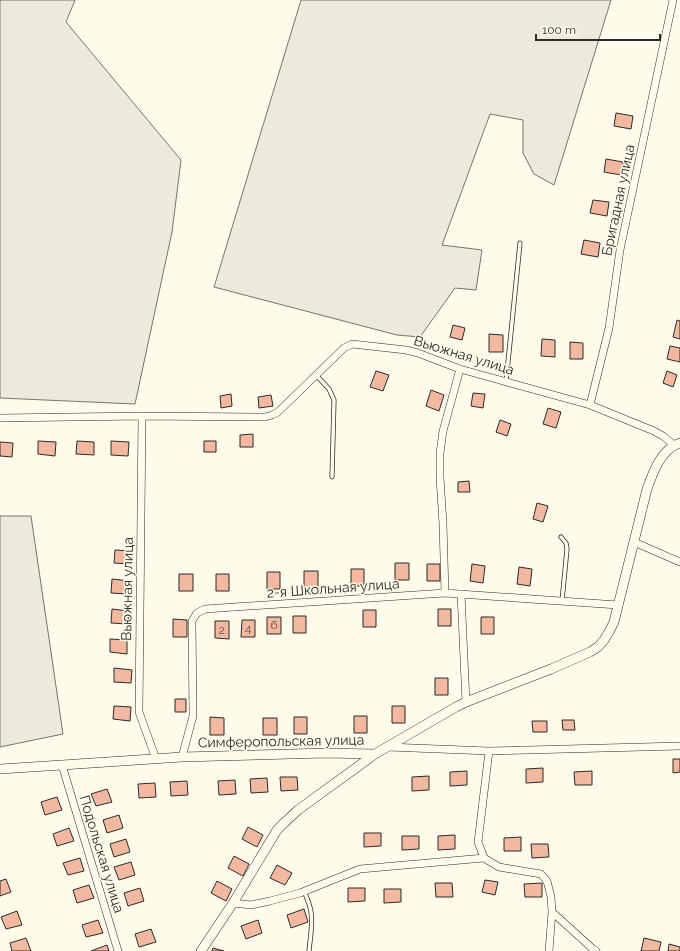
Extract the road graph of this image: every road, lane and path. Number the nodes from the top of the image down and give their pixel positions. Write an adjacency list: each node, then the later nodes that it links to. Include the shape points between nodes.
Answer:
1 (673, 0): 6 (street, Бригадная улица, via 620,250 609,328)
2 (520, 243): 5 (lane)
3 (460, 369): 4 (street, Вьюжная улица, via 406,350 352,344 344,348); 5 (street, Вьюжная улица); 14 (street, via 443,431 440,453)
4 (316, 375): 7 (street, Вьюжная улица, via 278,412 265,417); 10 (lane, via 329,389 334,400)
5 (506, 382): 6 (street, Вьюжная улица)
6 (590, 405): 9 (street, Вьюжная улица, via 654,430)
7 (142, 416): 8 (street, Вьюжная улица); 24 (street, Вьюжная улица, via 139,712)
8 (0, 418)
9 (677, 444): 12 (street, via 665,453 652,475)
10 (332, 477)
11 (561, 537): 16 (lane, via 567,549)
12 (634, 542): 13 (street); 17 (street)
13 (680, 562)
14 (445, 593): 15 (street, 2-я Школьная улица); 23 (street, 2-я Школьная улица, via 205,610 197,613 192,622 193,716)
15 (461, 594): 16 (street, 2-я Школьная улица); 18 (street)
16 (562, 601): 17 (street, 2-я Школьная улица)
17 (618, 605): 18 (street, via 614,622 598,647 551,669)
18 (466, 702): 20 (street)
19 (680, 746): 21 (street, Симферопольская улица)
20 (388, 747): 21 (street, Симферопольская улица); 22 (street, Симферопольская улица)
21 (489, 751): 27 (street, via 478,842)
22 (374, 754): 23 (street, Симферопольская улица); 29 (street, via 303,806 277,830)
23 (182, 756): 24 (street, Симферопольская улица)
24 (156, 759): 25 (street, Симферопольская улица)
25 (62, 765): 26 (street, Симферопольская улица); 31 (street, Подольская улица)
26 (0, 769)
27 (484, 858): 28 (street, via 360,869); 30 (street, via 499,867 541,874 547,881)
28 (304, 891): 29 (street, via 251,905); 33 (lane, via 312,913)
29 (233, 903): 32 (street)
30 (552, 912): 34 (street); 35 (street)
31 (118, 951)
32 (201, 951)
33 (309, 951)
34 (549, 951)
35 (596, 951)

